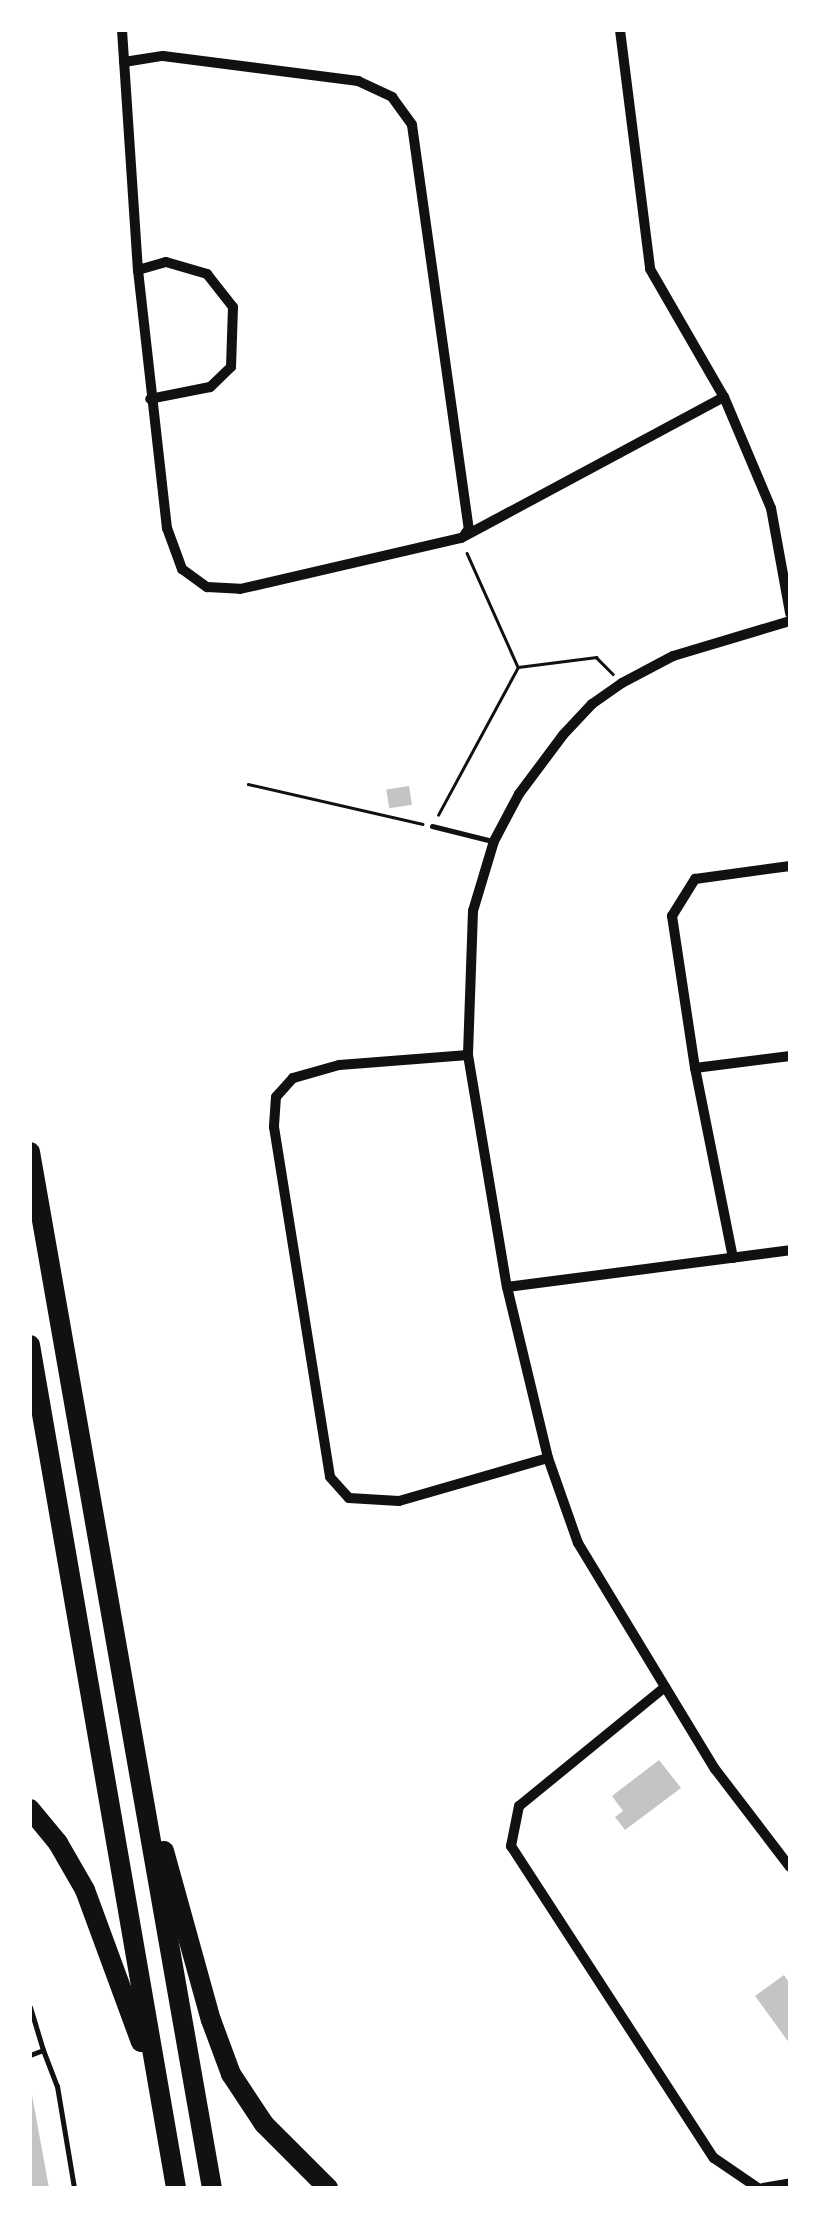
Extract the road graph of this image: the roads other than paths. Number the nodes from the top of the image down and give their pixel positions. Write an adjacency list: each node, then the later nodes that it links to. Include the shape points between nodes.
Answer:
1 (122, 30): 3 (street)
2 (620, 30): 5 (street, via 650,269)
3 (124, 62): 4 (street); 7 (street, via 164,56 358,81 392,97 412,125 470,529)
4 (138, 270): 6 (street); 6 (street, via 166,262 207,274 233,307 230,367 210,386)
5 (724, 398): 7 (street); 8 (street, via 771,508)
6 (150, 399): 7 (street, via 167,528 182,568 207,587 240,589)
7 (461, 538)
8 (790, 617): 10 (street, via 673,656 592,704 519,794)
9 (432, 826): 10 (lane)
10 (494, 841): 12 (street, via 473,911)
11 (790, 866): 14 (street, via 696,878 672,916)
12 (468, 1056): 18 (street); 20 (street, via 340,1065 293,1078 276,1098 274,1127 330,1477 350,1498 399,1500)
13 (790, 1056): 14 (street)
14 (695, 1068): 17 (street)
15 (30, 1152): 22 (highway)
16 (790, 1250): 17 (street)
17 (733, 1258): 18 (street)
18 (507, 1286): 20 (street)
19 (30, 1345): 28 (highway)
20 (548, 1458): 21 (street, via 578,1543)
21 (665, 1687): 24 (street, via 715,1769); 34 (street, via 519,1806 511,1846 714,2158)
22 (132, 1733): 32 (highway); 33 (highway, via 226,2062 264,2124)
23 (30, 1809): 28 (highway, via 65,1853 91,1902)
24 (790, 1867)
25 (30, 2007): 26 (lane)
26 (43, 2050): 27 (lane); 30 (lane, via 57,2086)
27 (30, 2055)
28 (161, 2100): 31 (highway)
29 (790, 2183): 34 (street)
30 (74, 2188)
31 (176, 2188)
32 (212, 2188)
33 (328, 2188)
34 (760, 2188)

